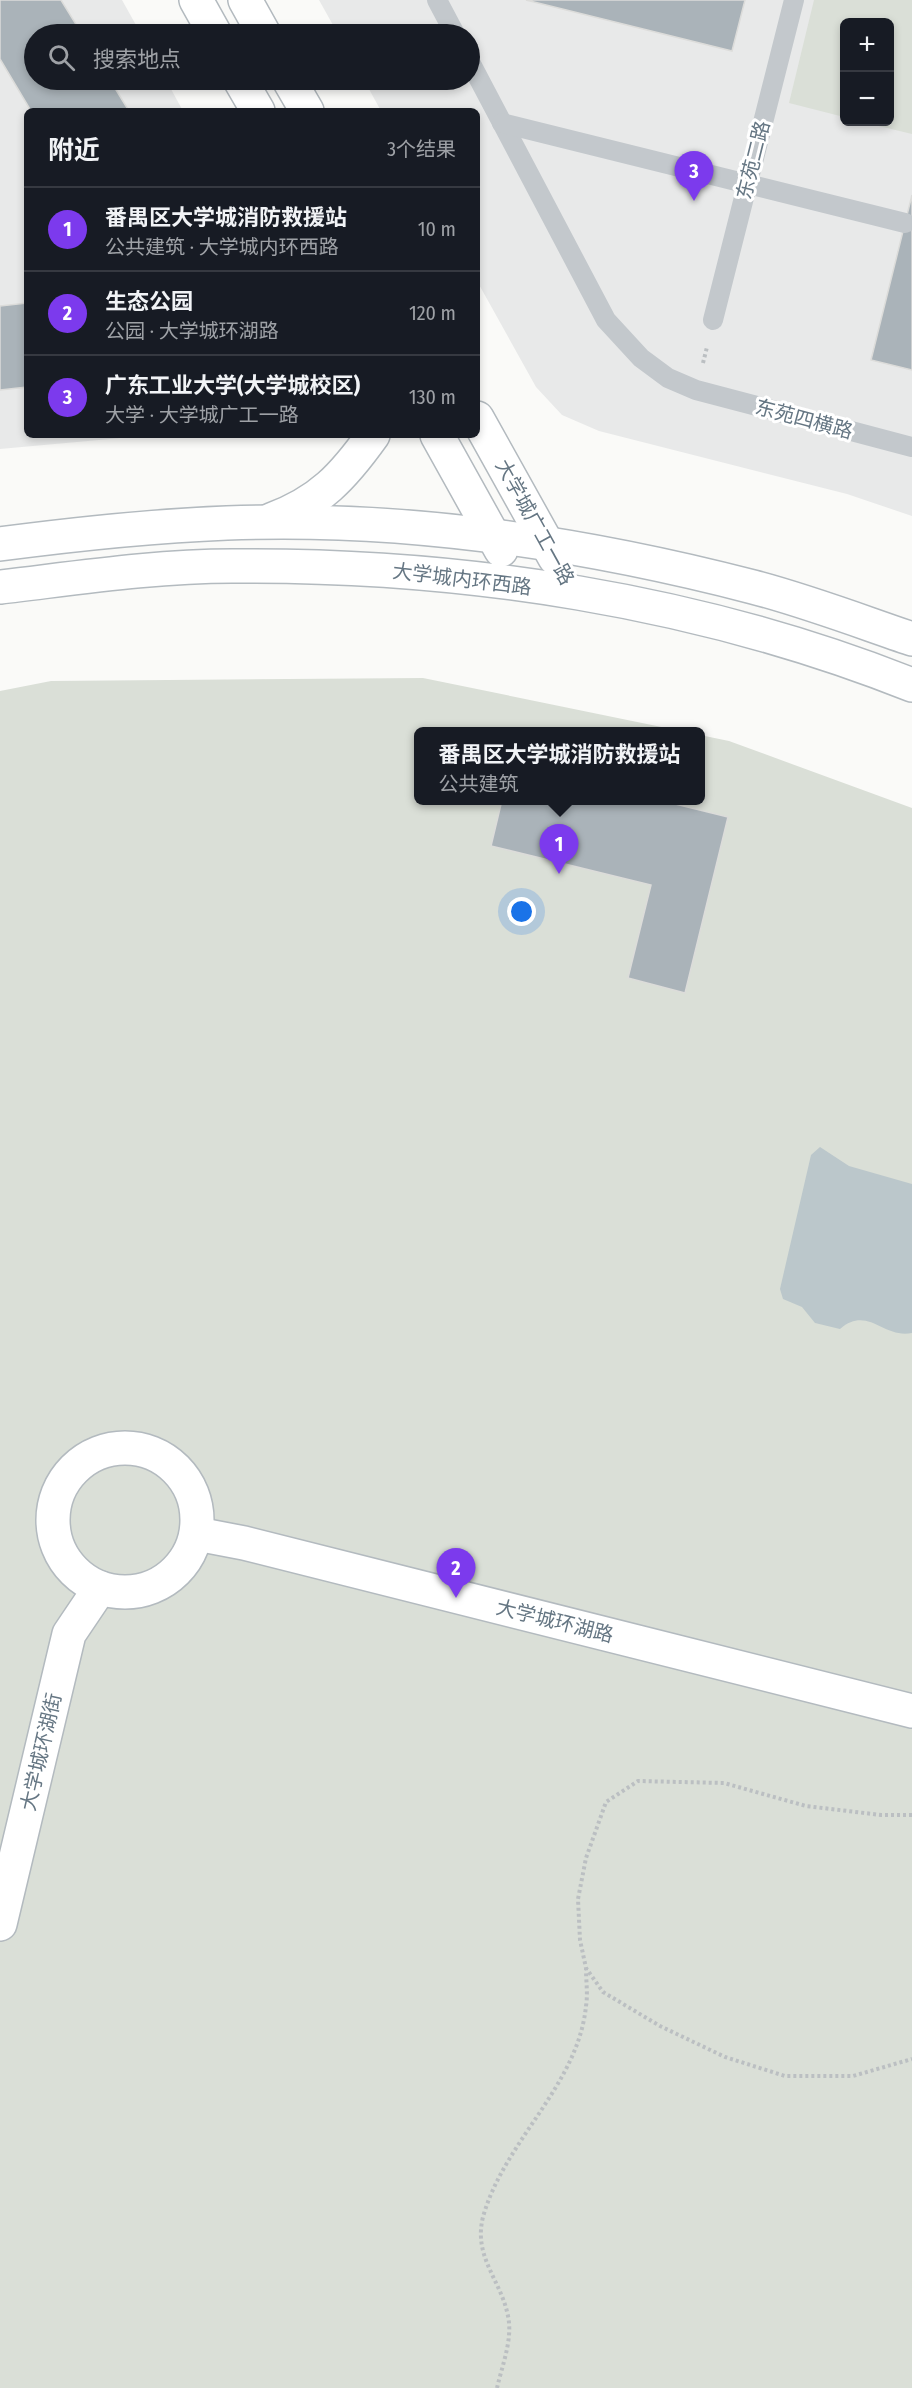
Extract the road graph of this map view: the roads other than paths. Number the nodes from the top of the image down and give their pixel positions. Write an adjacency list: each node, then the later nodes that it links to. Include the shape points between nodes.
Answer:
1 (196, 0): 5 (main road)
2 (245, 0): 6 (main road)
3 (437, 0): 7 (lane)
4 (794, 0): 14 (lane, 东苑二路)
5 (209, 24)
6 (258, 24)
7 (450, 24)
8 (480, 81): 13 (lane, 东苑四横路)
9 (246, 90): 11 (main road)
10 (295, 90): 12 (main road)
11 (256, 108)
12 (305, 108)
13 (502, 123): 14 (lane); 20 (lane, 东苑四横路, via 606,320 641,358 668,378 696,390)
14 (747, 184): 15 (lane); 16 (lane, 东苑二路)
15 (905, 223)
16 (713, 320)
17 (480, 423): 24 (main road, 大学城广工一路)
18 (371, 438): 21 (main road, via 327,490 299,510)
19 (439, 438): 22 (main road)
20 (912, 447)
21 (263, 523): 22 (main road, via 405,527); 23 (main road, via 136,529)
22 (494, 538): 24 (main road); 25 (main road)
23 (0, 544)
24 (548, 546): 27 (main road, 大学城广工一路); 28 (main road, via 667,566 753,587)
25 (520, 586): 26 (main road, 大学城内环西路, via 402,570 230,566); 27 (main road, 大学城内环西路)
26 (0, 587)
27 (575, 594): 29 (main road, 大学城内环西路, via 742,630)
28 (912, 639)
29 (912, 685)
30 (197, 1534): 31 (main road, via 188,1557 171,1576 149,1589 124,1592); 31 (main road, via 198,1511 191,1489 177,1470 158,1456 136,1449 113,1449 90,1456 59,1491 53,1513 55,1537 64,1558 79,1576); 32 (main road, 大学城环湖路)
31 (100, 1588): 33 (main road, 大学城环湖街, via 69,1634)
32 (912, 1711)
33 (0, 1924)

